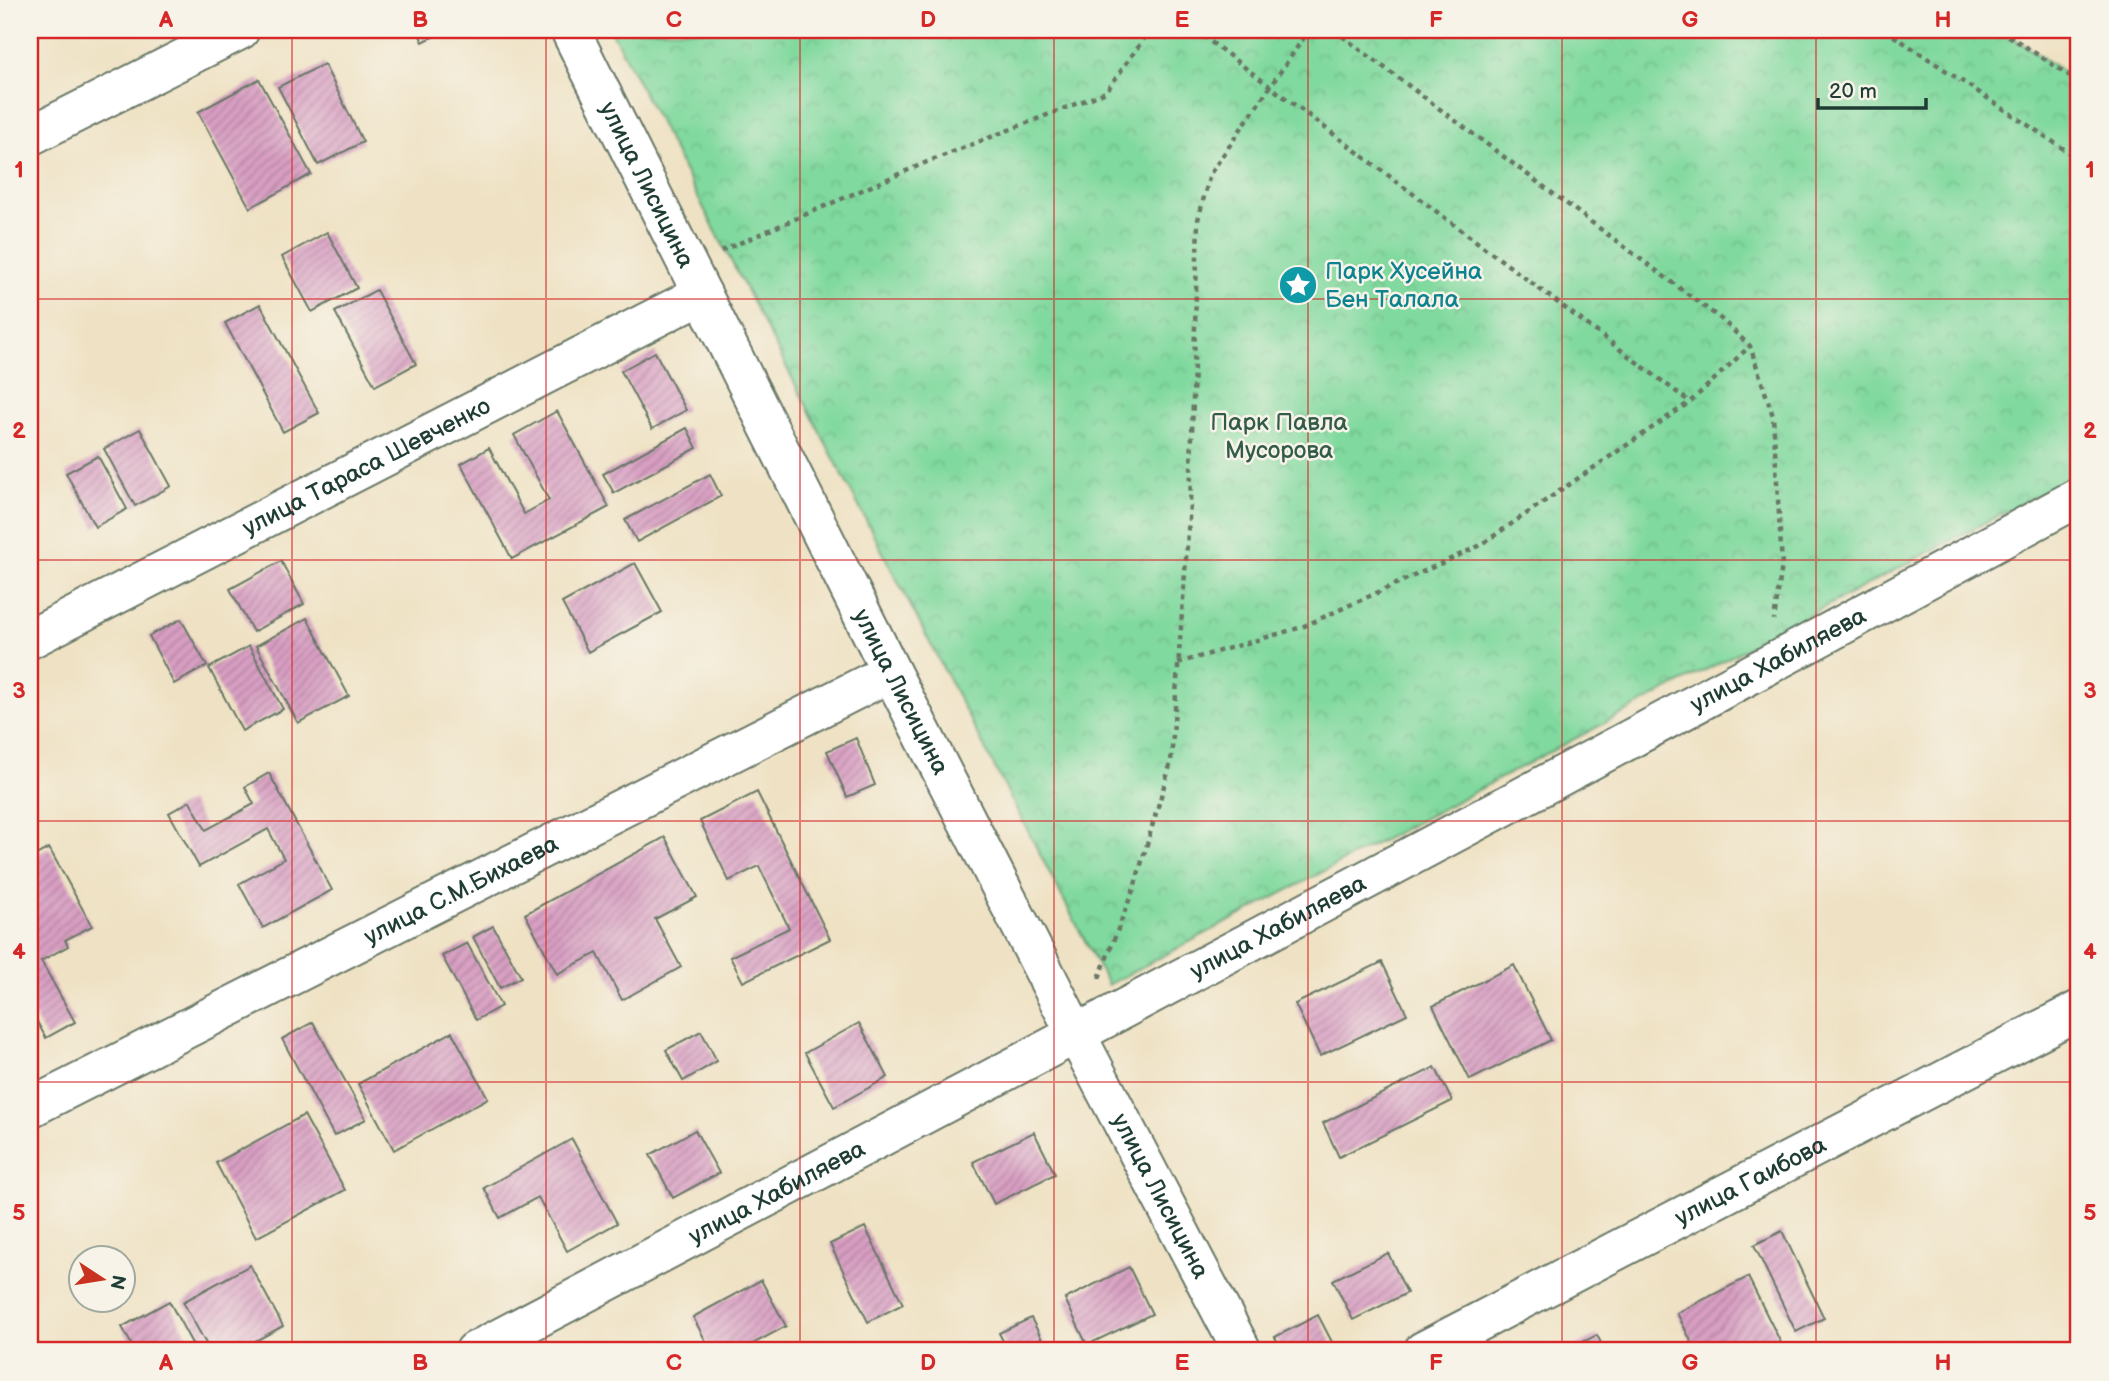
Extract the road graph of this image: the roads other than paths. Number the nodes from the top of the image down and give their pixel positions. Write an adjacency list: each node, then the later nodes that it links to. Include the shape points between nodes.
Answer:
1 (240, 30): 3 (street)
2 (570, 30): 4 (street, улица Лисицина)
3 (30, 136)
4 (702, 294): 6 (street, улица Тараса Шевченко); 7 (street, улица Лисицина)
5 (2079, 498): 9 (street, улица Хабиляева)
6 (30, 639)
7 (891, 672): 9 (street, улица Лисицина); 10 (street, улица С.М.Бихаева)
8 (2079, 1010): 13 (street, улица Гаибова)
9 (1076, 1034): 11 (street, улица Хабиляева); 12 (street, улица Лисицина)
10 (30, 1108)
11 (475, 1351)
12 (1242, 1351)
13 (1423, 1351)

